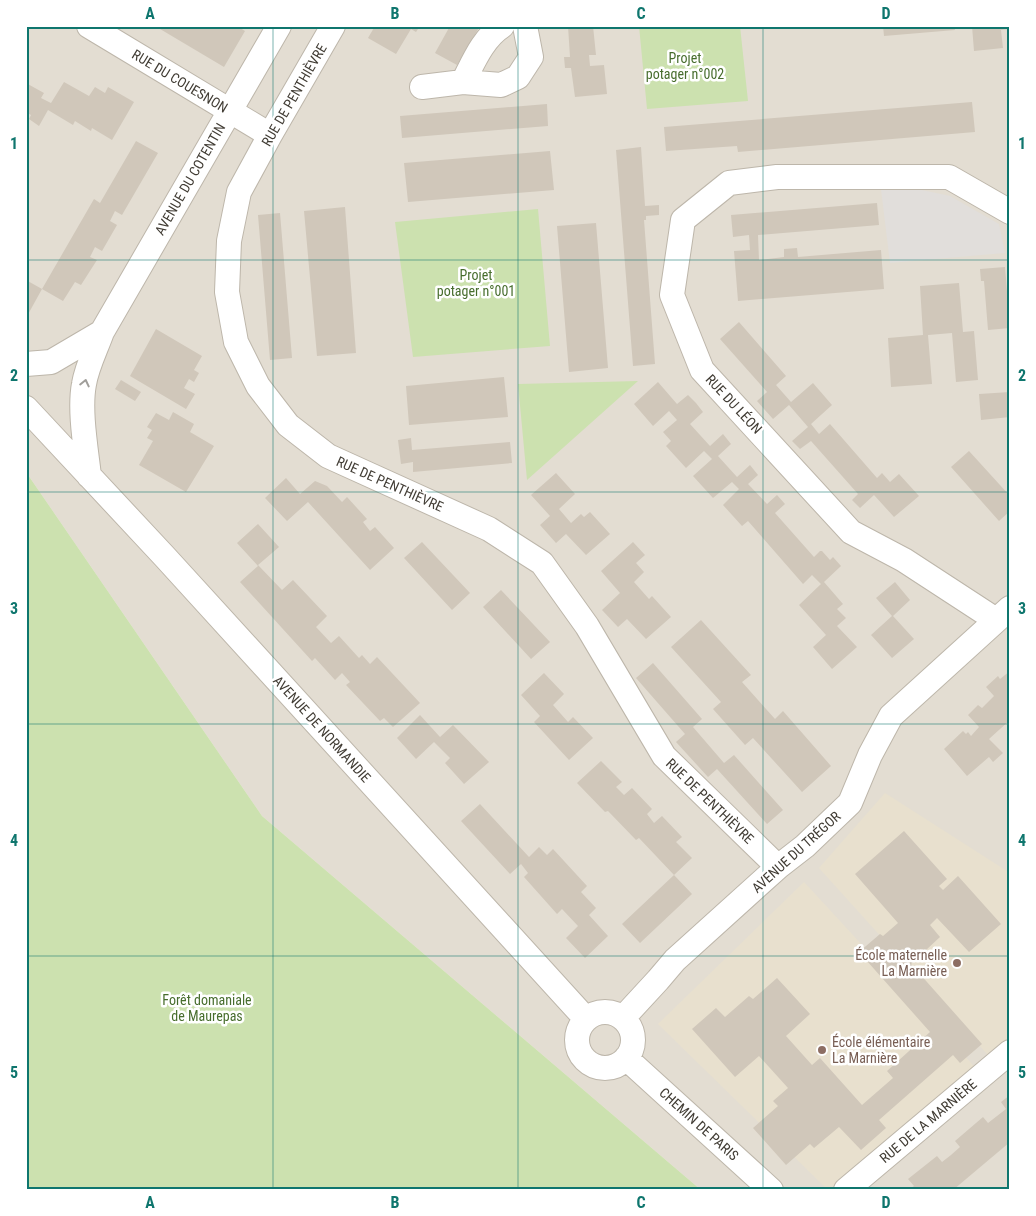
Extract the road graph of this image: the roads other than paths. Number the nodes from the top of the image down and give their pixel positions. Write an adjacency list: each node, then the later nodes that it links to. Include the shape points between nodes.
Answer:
1 (89, 26): 6 (street, RUE DU COUESNON)
2 (278, 26): 9 (street, AVENUE DU COTENTIN)
3 (333, 26): 10 (street, RUE DE PENTHIÈVRE)
4 (502, 26): 7 (street, via 493,32)
5 (525, 26): 7 (street, via 530,57 518,77 501,85)
6 (118, 34): 9 (street, RUE DU COUESNON)
7 (463, 82): 8 (street)
8 (422, 87)
9 (230, 111): 10 (street, RUE DU COUESNON); 12 (street, AVENUE DU COTENTIN)
10 (270, 135): 19 (street, RUE DE PENTHIÈVRE, via 239,192 230,241 227,292 236,342 258,386 288,425 328,456 489,529 542,563 587,626 664,756)
11 (1010, 212): 18 (street, RUE DU LÉON, via 949,176 777,177 729,183 683,220 672,295 702,370 852,532)
12 (102, 332): 13 (street, AVENUE DU COTENTIN, via 52,362); 15 (street, AVENUE DU COTENTIN, one-way to 12, via 83,392)
13 (26, 364)
14 (26, 408): 16 (street, AVENUE DE NORMANDIE)
15 (84, 431): 16 (street, via 77,438); 17 (street, AVENUE DU COTENTIN)
16 (56, 440): 17 (street, AVENUE DE NORMANDIE)
17 (89, 476): 21 (street, AVENUE DE NORMANDIE)
18 (1003, 614): 19 (street, AVENUE DU TRÉGOR, via 891,716 870,754 850,803)
19 (778, 867): 20 (street, AVENUE DU TRÉGOR, via 674,960)
20 (623, 1018): 21 (street, via 600,1012); 23 (street, via 629,1025 633,1042)
21 (586, 1019): 23 (street, via 577,1042 583,1057 597,1067 605,1068 620,1064)
22 (1010, 1052): 25 (street, RUE DE LA MARNIÈRE)
23 (626, 1058): 24 (street, CHEMIN DE PARIS)
24 (771, 1190)
25 (846, 1190)

